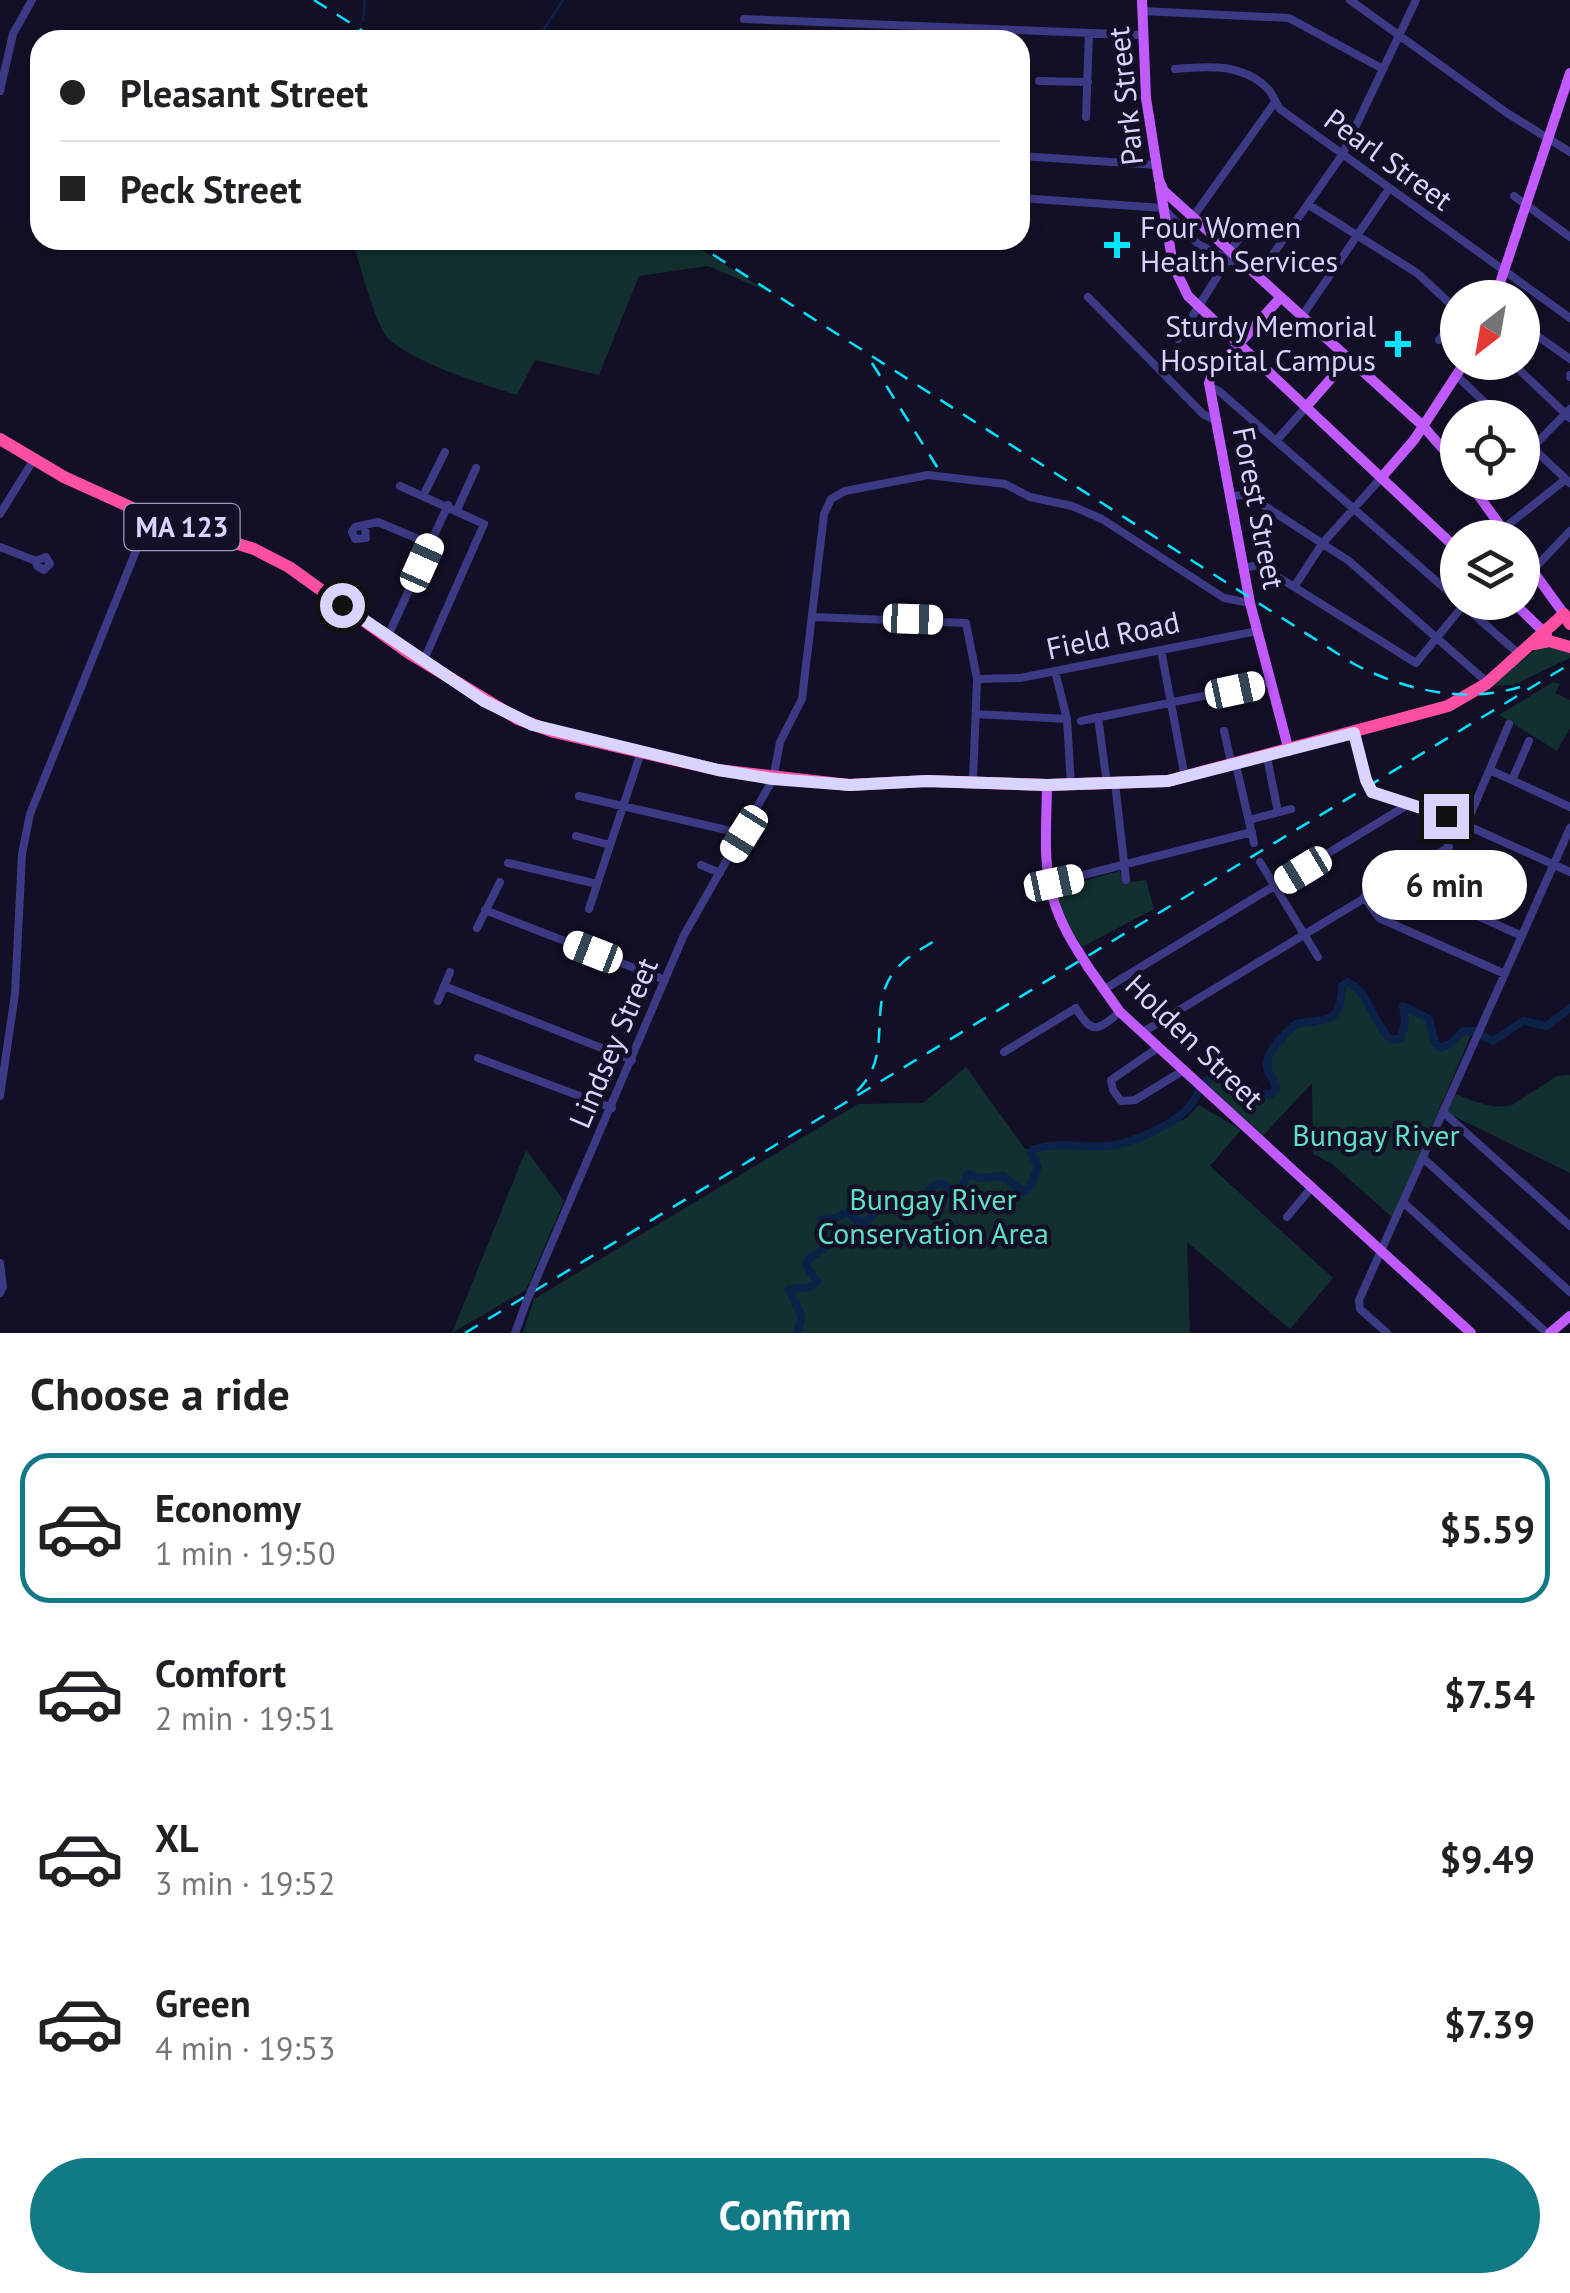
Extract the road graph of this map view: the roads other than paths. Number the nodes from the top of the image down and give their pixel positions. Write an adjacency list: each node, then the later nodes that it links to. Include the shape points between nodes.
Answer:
1 (32, 0): 16 (street, via 13,34)
2 (1416, 0): 10 (street)
3 (1356, 2): 10 (street)
4 (1142, 5): 9 (main road, Park Street); 12 (street, via 1289,18)
5 (744, 19): 6 (street)
6 (1016, 30)
7 (1030, 31): 8 (street)
8 (1090, 33): 9 (street); 15 (street)
9 (1142, 35): 23 (main road, Park Street)
10 (1399, 36): 12 (street); 19 (street)
11 (1174, 69): 17 (street, Pearl Street, via 1232,69 1261,83)
12 (1383, 69): 21 (street)
13 (1570, 73): 19 (main road)
14 (1039, 81): 15 (street)
15 (1088, 82): 18 (street)
16 (0, 91)
17 (1275, 102): 21 (street, Pearl Street); 30 (street)
18 (1088, 117)
19 (1548, 139): 20 (street); 29 (main road)
20 (1570, 152)
21 (1342, 156): 24 (street, Pearl Street); 28 (street)
22 (1030, 157): 23 (street)
23 (1157, 165): 27 (main road, Park Street)
24 (1389, 189): 32 (street); 35 (street, Pearl Street)
25 (1514, 196): 29 (street)
26 (1030, 198): 27 (street)
27 (1166, 204): 30 (main road, Park Street); 34 (street, Park Street, via 1191,238); 41 (main road, via 1175,274)
28 (1309, 205): 32 (street); 36 (street)
29 (1526, 205): 33 (street); 35 (main road)
30 (1193, 217): 34 (main road, Park Street)
31 (1245, 231): 34 (street)
32 (1358, 236): 38 (street); 42 (street)
33 (1570, 236)
34 (1228, 256): 36 (main road, Park Street); 41 (street)
35 (1504, 271): 37 (main road); 43 (street, Pearl Street)
36 (1254, 273): 39 (main road, Park Street)
37 (1501, 280)
38 (1440, 295)
39 (1281, 297): 42 (main road, Park Street); 46 (main road)
40 (1088, 298): 56 (street)
41 (1198, 307): 45 (street); 46 (main road)
42 (1302, 316): 47 (main road, Park Street)
43 (1570, 318)
44 (1540, 338): 48 (street)
45 (1178, 340)
46 (1239, 344): 52 (main road); 54 (main road)
47 (1349, 358): 54 (main road); 57 (main road, Park Street)
48 (1570, 359)
49 (1453, 380): 57 (main road)
50 (1461, 380): 53 (street)
51 (1531, 380): 55 (street)
52 (1209, 386): 56 (main road, Forest Street); 60 (street)
53 (1482, 400)
54 (1306, 408): 60 (street); 66 (main road)
55 (1568, 413): 59 (street)
56 (1216, 421): 70 (main road, Forest Street)
57 (1422, 426): 61 (main road, Park Street); 66 (main road)
58 (0, 439): 64 (highway, MA 123)
59 (1540, 439)
60 (1276, 440): 73 (street)
61 (1440, 446)
62 (445, 452): 69 (street)
63 (1540, 455): 67 (street)
64 (34, 459): 74 (street); 75 (highway, MA 123)
65 (476, 468): 72 (street)
66 (1381, 478): 73 (street); 80 (main road)
67 (1568, 481): 77 (street)
68 (400, 486): 69 (street)
69 (424, 494): 72 (street)
70 (1229, 496): 82 (street, via 1248,494); 86 (main road, Forest Street)
71 (1482, 500): 76 (main road)
72 (452, 508): 81 (street); 103 (street, via 484,524)
73 (1354, 509): 82 (street); 88 (street)
74 (0, 514)
75 (150, 516): 98 (highway, MA 123, via 289,567); 179 (street, via 30,814)
76 (1496, 520)
77 (1522, 520)
78 (365, 527): 81 (street, via 378,522)
79 (1570, 531): 85 (street)
80 (1440, 533)
81 (430, 544): 98 (street)
82 (1322, 544): 89 (street); 99 (street)
83 (0, 546): 84 (street)
84 (36, 561)
85 (1540, 563)
86 (1242, 568): 89 (street, via 1258,565); 90 (main road, Forest Street)
87 (1540, 579): 91 (main road)
88 (1440, 584)
89 (1294, 587): 99 (street, via 1416,664)
90 (1250, 603): 92 (street, Lindsey Street, via 1224,598 1072,506 1002,483 932,476 840,492 830,501); 96 (main road, Forest Street)
91 (1568, 615): 97 (highway, MA 123)
92 (813, 617): 105 (street, via 962,621); 123 (street, Lindsey Street, via 802,699 780,742)
93 (1450, 620): 99 (street)
94 (1484, 620): 102 (street)
95 (1532, 620): 97 (main road)
96 (1257, 631): 101 (street, Field Road); 106 (main road, Forest Street)
97 (1544, 632): 100 (main road); 102 (highway, MA 123)
98 (387, 638): 103 (highway, MA 123)
99 (1437, 638): 107 (street)
100 (1567, 646): 102 (highway, via 1544,641)
101 (1161, 650): 104 (street, Field Road); 108 (street)
102 (1524, 651): 107 (highway, MA 123)
103 (423, 662): 118 (highway, MA 123, via 518,719)
104 (1055, 671): 105 (street, Field Road); 111 (street)
105 (977, 679): 109 (street)
106 (1271, 682): 108 (street); 117 (main road, Forest Street)
107 (1488, 682): 115 (highway, MA 123, via 1445,708)
108 (1171, 703): 110 (street); 122 (street)
109 (976, 714): 111 (street); 125 (street)
110 (1098, 717): 112 (street); 126 (street)
111 (1067, 719): 128 (street)
112 (1082, 721)
113 (1509, 724): 121 (street)
114 (1224, 732): 120 (street)
115 (1354, 733): 117 (highway, MA 123); 130 (street, via 1372,790)
116 (1529, 740): 124 (street)
117 (1290, 751): 119 (highway, MA 123)
118 (640, 752): 123 (highway, MA 123); 131 (street)
119 (1267, 756): 120 (highway, MA 123); 134 (street)
120 (1234, 766): 122 (highway, MA 123); 136 (street)
121 (1490, 770): 124 (street); 137 (street)
122 (1185, 778): 126 (highway, MA 123)
123 (773, 779): 125 (highway, MA 123); 140 (street, Lindsey Street)
124 (1512, 780): 132 (street)
125 (973, 782): 127 (highway, MA 123)
126 (1110, 784): 128 (highway, MA 123); 148 (street)
127 (1047, 785): 128 (highway, MA 123); 156 (main road)
128 (1071, 785)
129 (579, 796): 131 (street)
130 (1409, 804): 135 (street); 157 (street)
131 (623, 806): 140 (street); 143 (street)
132 (1570, 806)
133 (1291, 808): 134 (street)
134 (1278, 812): 136 (street)
135 (1440, 814): 137 (street); 149 (street, via 1449,847)
136 (1249, 820): 139 (street)
137 (1466, 824): 147 (street)
138 (1570, 828): 147 (street)
139 (1252, 832): 142 (street); 148 (street)
140 (744, 834): 152 (street, Lindsey Street)
141 (576, 836): 143 (street)
142 (1254, 843)
143 (610, 845): 155 (street)
144 (508, 862): 155 (street)
145 (1260, 862): 157 (street)
146 (701, 864): 152 (street)
147 (1554, 865): 151 (street); 164 (street)
148 (1124, 866): 153 (street); 156 (street)
149 (1416, 866): 158 (street); 159 (street)
150 (1465, 867): 158 (street)
151 (1570, 872)
152 (720, 873): 168 (street, Lindsey Street)
153 (1126, 880)
154 (500, 882): 161 (street)
155 (597, 884): 160 (street)
156 (1048, 884): 170 (main road, Holden Street, bridge, via 1061,923)
157 (1276, 886): 163 (street); 170 (street)
158 (1429, 889): 164 (street)
159 (1364, 897): 163 (street); 167 (street, via 1379,918)
160 (589, 909)
161 (485, 910): 162 (street); 168 (street)
162 (476, 928)
163 (1305, 934): 165 (street); 173 (street)
164 (1522, 936): 167 (street)
165 (1318, 956)
166 (450, 972): 169 (street)
167 (1506, 974): 181 (street)
168 (665, 980): 177 (street, Lindsey Street)
169 (444, 986): 171 (street); 177 (street)
170 (1103, 990): 172 (main road, Holden Street)
171 (438, 1001)
172 (1120, 1012): 173 (main road, Holden Street); 175 (street, via 1094,1028 1076,1008)
173 (1143, 1032): 174 (main road, Holden Street)
174 (1159, 1047): 178 (main road, Holden Street); 178 (street, via 1111,1080 1121,1101 1135,1100)
175 (1004, 1052)
176 (478, 1058): 180 (street)
177 (632, 1060): 180 (street, Lindsey Street)
178 (1184, 1070): 183 (main road, Holden Street)
179 (0, 1096)
180 (612, 1108): 192 (street, Lindsey Street, bridge)
181 (1444, 1112): 182 (street); 186 (street)
182 (1423, 1158): 184 (street); 190 (street)
183 (1312, 1187): 185 (street); 187 (main road, Holden Street)
184 (1403, 1202): 187 (street); 195 (street)
185 (1287, 1217)
186 (1570, 1226)
187 (1381, 1250): 193 (street, via 1358,1304); 194 (main road, Holden Street)
188 (0, 1263): 189 (street)
189 (0, 1292)
190 (1570, 1292)
191 (1569, 1318): 195 (main road)
192 (516, 1333)
193 (1386, 1333)
194 (1472, 1333)
195 (1548, 1333)

